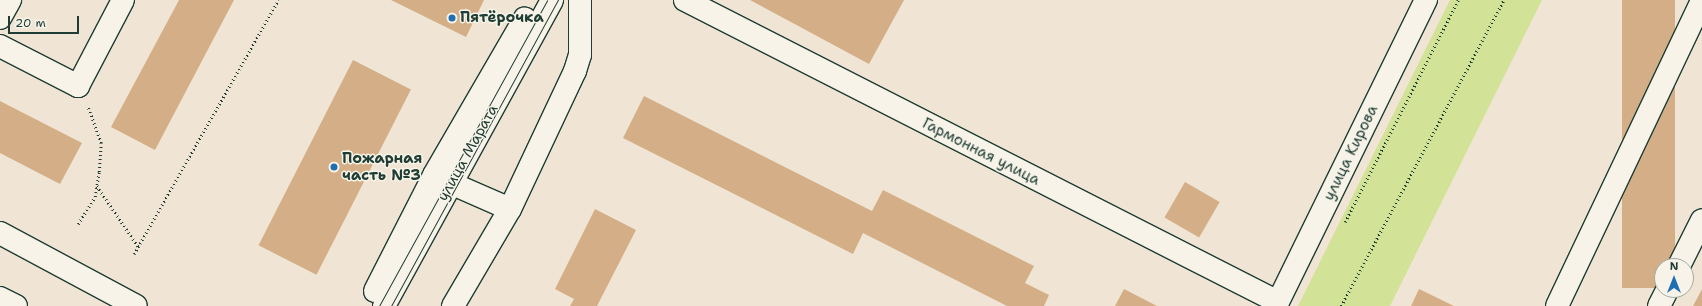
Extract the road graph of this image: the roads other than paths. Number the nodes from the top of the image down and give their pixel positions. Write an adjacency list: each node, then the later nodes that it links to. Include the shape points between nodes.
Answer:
1 (10, 0): 9 (street)
2 (123, 0): 10 (street, via 78,86)
3 (536, 0): 11 (street)
4 (552, 0): 11 (street, улица Марата)
5 (580, 0): 12 (street, via 580,55 575,72)
6 (685, 0): 18 (street, Гармонная улица)
7 (1426, 0): 18 (street, улица Кирова)
8 (1702, 1): 22 (street)
9 (0, 18)
10 (0, 46)
11 (443, 179): 12 (street); 17 (street, улица Марата)
12 (510, 209): 21 (street)
13 (1702, 220): 15 (street)
14 (0, 233): 20 (street)
15 (1683, 258)
16 (0, 298): 19 (street)
17 (380, 298)
18 (1277, 304)
19 (16, 306)
20 (136, 306)
21 (453, 306)
22 (1557, 306)

